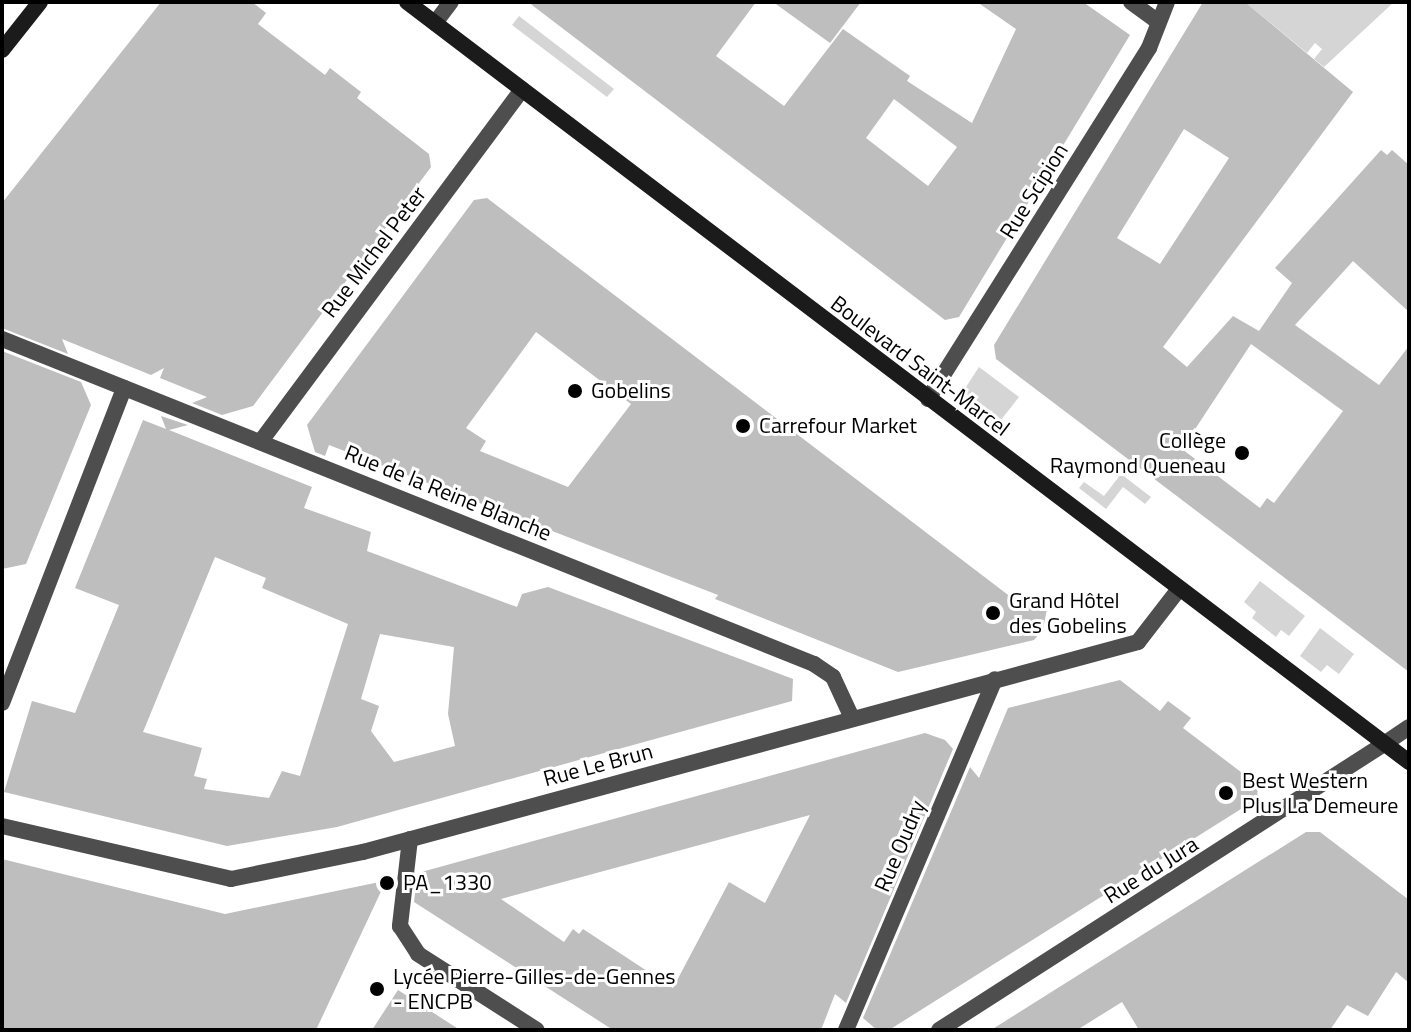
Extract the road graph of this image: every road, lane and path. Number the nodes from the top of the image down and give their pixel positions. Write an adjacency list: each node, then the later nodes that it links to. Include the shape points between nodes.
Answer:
1 (40, 2): 8 (main road)
2 (407, 2): 7 (main road, Boulevard Saint-Marcel)
3 (451, 2): 7 (street)
4 (1131, 2): 6 (street)
5 (1167, 2): 6 (street, Rue Scipion)
6 (1159, 22): 12 (street, Rue Scipion, via 1149,48)
7 (435, 23): 9 (main road, Boulevard Saint-Marcel)
8 (2, 50)
9 (522, 89): 12 (main road, Boulevard Saint-Marcel); 13 (street, Rue Michel Peter)
10 (2, 339): 11 (street, Rue de la Reine Blanche)
11 (124, 388): 13 (street, Rue de la Reine Blanche); 16 (street)
12 (928, 399): 14 (main road, Boulevard Saint-Marcel)
13 (261, 441): 17 (street, Rue de la Reine Blanche, via 814,664 833,677)
14 (1179, 589): 15 (street, Rue Le Brun, via 1138,642); 19 (main road, Boulevard Saint-Marcel)
15 (995, 679): 17 (street, Rue Le Brun); 24 (street, Rue Oudry)
16 (2, 703)
17 (852, 718): 22 (street, Rue Le Brun)
18 (1409, 727): 19 (street, Rue du Jura)
19 (1384, 744): 20 (main road, Boulevard Saint-Marcel); 25 (street, Rue du Jura)
20 (1409, 762)
21 (2, 826): 22 (street, Rue Le Brun, via 231,879)
22 (410, 839): 23 (street, via 400,926 418,954)
23 (537, 1030)
24 (846, 1030)
25 (939, 1030)

